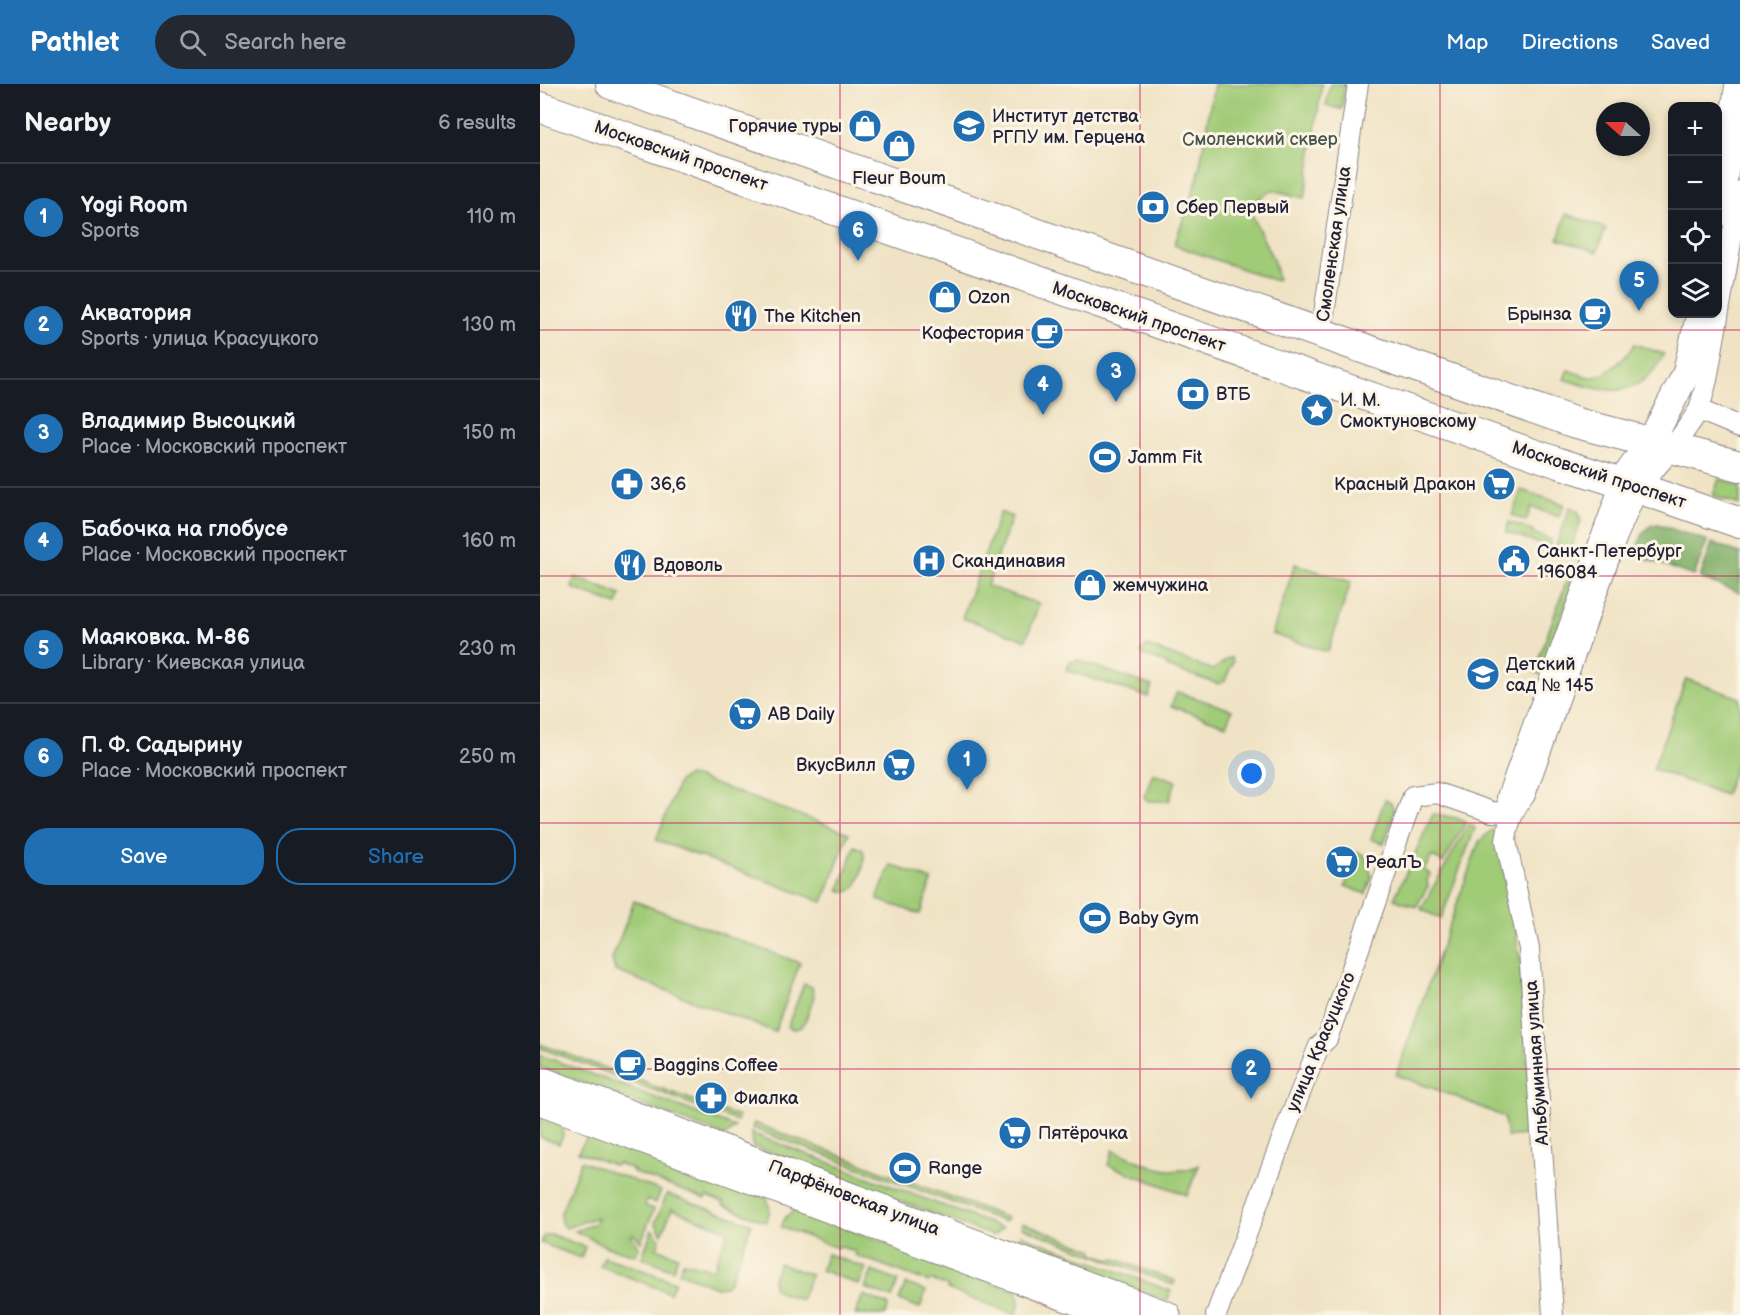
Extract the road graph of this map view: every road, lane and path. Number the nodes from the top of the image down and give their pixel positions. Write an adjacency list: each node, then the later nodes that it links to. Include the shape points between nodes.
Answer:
1 (611, 84): 8 (main road)
2 (1358, 84): 8 (street, Смоленская улица)
3 (1739, 84): 6 (street)
4 (540, 106): 13 (main road, Московский проспект)
5 (1740, 191): 9 (street)
6 (1718, 210)
7 (1699, 318): 11 (street, via 1686,374)
8 (1321, 334): 11 (main road, via 1573,422)
9 (1699, 410): 10 (street); 11 (street)
10 (1740, 427)
11 (1662, 446): 12 (main road); 13 (street)
12 (1740, 466)
13 (1629, 485): 14 (main road, Московский проспект); 15 (street, via 1616,539 1525,795)
14 (1740, 523)
15 (1511, 813): 20 (street, улица Красуцкого, via 1492,812 1437,793 1413,796 1327,1039 1319,1046 1290,1118); 21 (street, Альбуминная улица, via 1506,841 1529,949)
16 (540, 1080): 19 (street, Парфёновская улица)
17 (540, 1101): 18 (street, Парфёновская улица)
18 (1113, 1315)
19 (1167, 1315)
20 (1216, 1315)
21 (1554, 1315)

